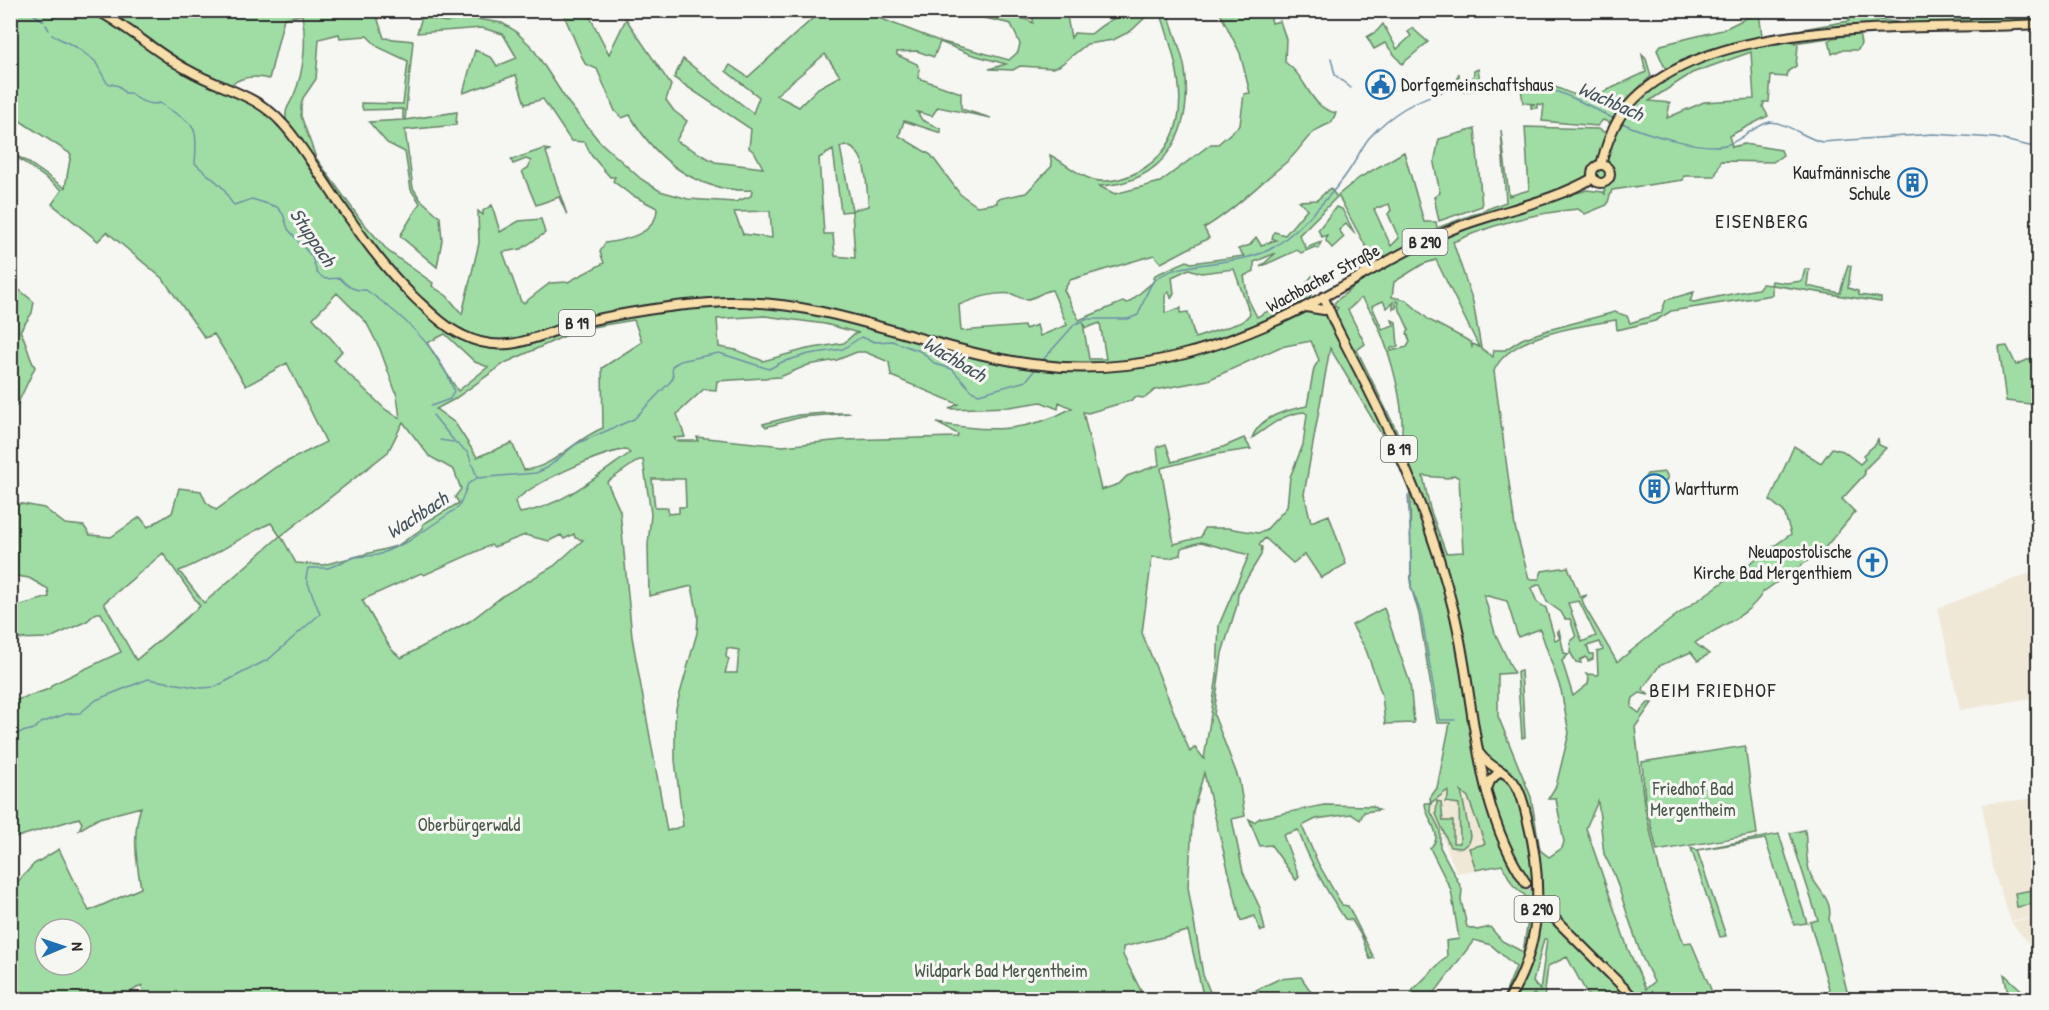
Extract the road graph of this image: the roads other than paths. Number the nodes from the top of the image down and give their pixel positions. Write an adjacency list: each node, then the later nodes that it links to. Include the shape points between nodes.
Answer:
1 (96, 10): 7 (main road, Wachbacher Straße / B 19, via 190,72 242,93 270,111 287,128 390,274 444,324 476,342 509,345 598,318 721,302 753,302 834,314 962,350 1039,365 1092,368 1182,357)
2 (2038, 24): 3 (main road, B 290, via 1849,29 1769,39 1683,67 1646,90 1631,103 1607,141)
3 (1601, 165): 4 (main road, B 290, via 1593,170); 4 (main road, Wachbacher Straße / B 290, via 1610,171 1608,180)
4 (1593, 178): 5 (main road, Wachbacher Straße / B 290, via 1562,194 1504,210 1438,235)
5 (1333, 291): 6 (main road, Wachbacher Straße / B 290); 8 (main road, via 1328,298)
6 (1321, 297): 7 (main road, Wachbacher Straße / B 19); 8 (main road, B 19)
7 (1305, 307): 8 (main road)
8 (1328, 311): 9 (main road, B 19, via 1395,441 1427,518 1454,613)
9 (1479, 750): 10 (main road, B 19); 11 (main road, B 290)
10 (1482, 772): 11 (main road, B 290); 12 (main road, B 19)
11 (1497, 772): 12 (main road); 15 (main road, B 290, via 1508,776 1519,790 1530,829 1538,894 1528,955)
12 (1487, 794): 13 (main road, B 19, via 1506,848)
13 (1526, 883)
14 (1550, 913): 16 (main road)
15 (1508, 999)
16 (1636, 999)

